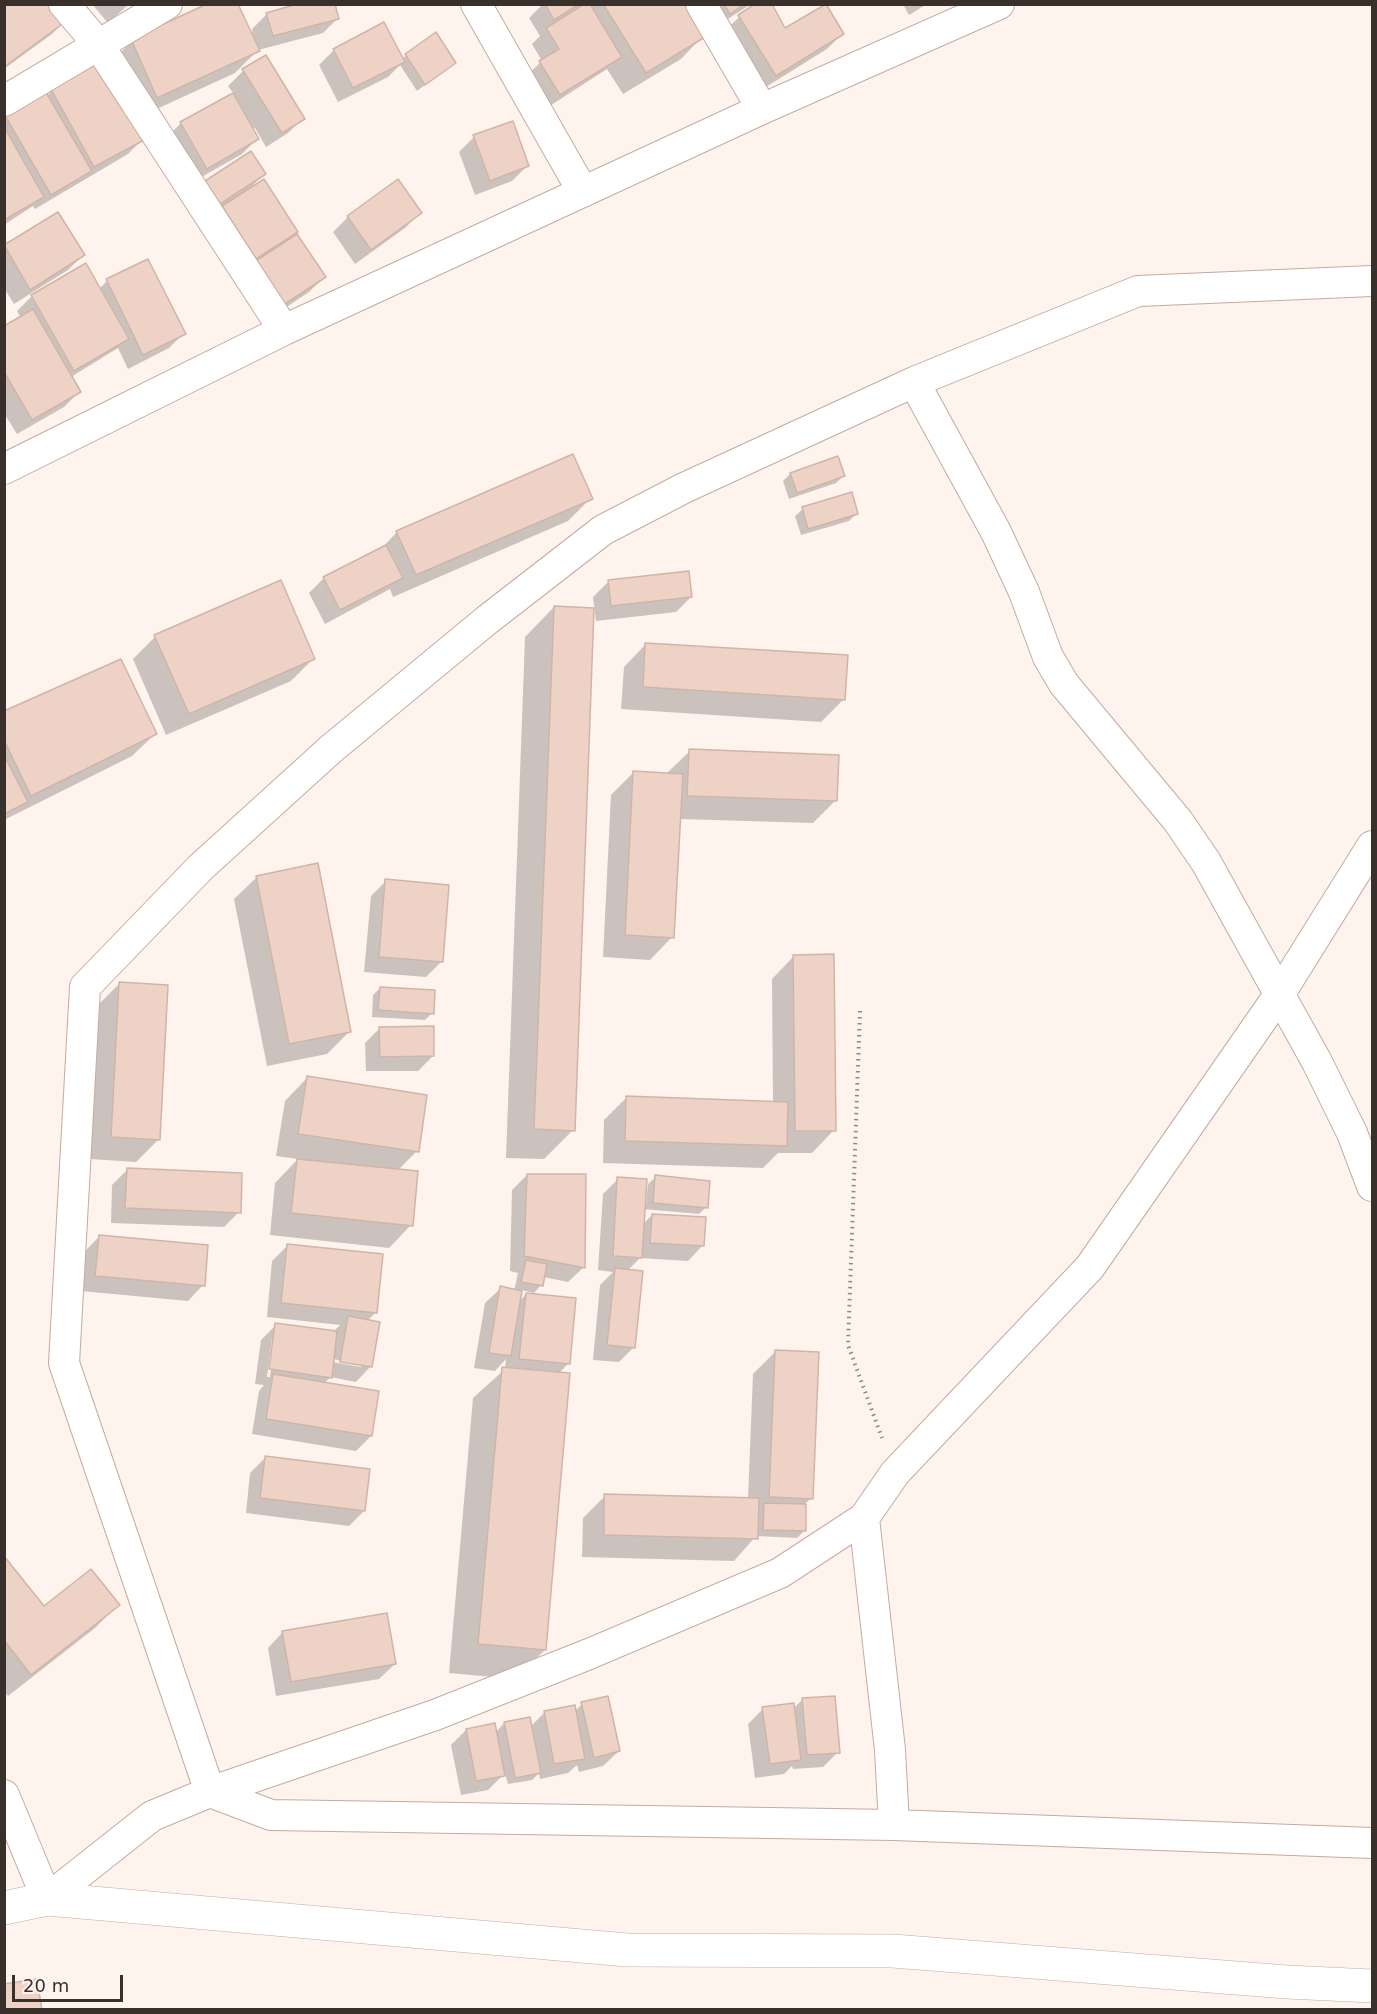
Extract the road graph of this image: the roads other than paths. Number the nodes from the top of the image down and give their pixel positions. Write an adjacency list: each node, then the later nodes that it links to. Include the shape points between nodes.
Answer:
1 (64, 4): 6 (street)
2 (167, 4): 6 (street)
3 (476, 4): 9 (street)
4 (701, 4): 8 (street)
5 (999, 4): 8 (street)
6 (99, 44): 7 (street); 11 (street)
7 (4, 101)
8 (762, 109): 9 (street)
9 (583, 192): 11 (street)
10 (1372, 281): 12 (street, via 1138,291)
11 (284, 330): 13 (street)
12 (914, 382): 15 (street, via 996,532 1048,657 1064,684 1178,821 1206,862); 18 (street, via 684,488 603,530 331,748 201,867 85,987 64,1363)
13 (4, 470)
14 (1372, 846): 15 (street)
15 (1279, 995): 16 (street, via 1347,1123); 17 (street, via 1090,1267 895,1473)
16 (1372, 1186)
17 (864, 1518): 18 (street, via 780,1573 589,1654 435,1715); 20 (street, via 890,1750)
18 (210, 1792): 20 (street, via 271,1815); 22 (street, via 152,1816)
19 (4, 1796): 22 (street)
20 (894, 1825): 21 (street)
21 (1372, 1843)
22 (47, 1899): 23 (street); 24 (street, via 627,1950 893,1951)
23 (4, 1908)
24 (1372, 1986)

